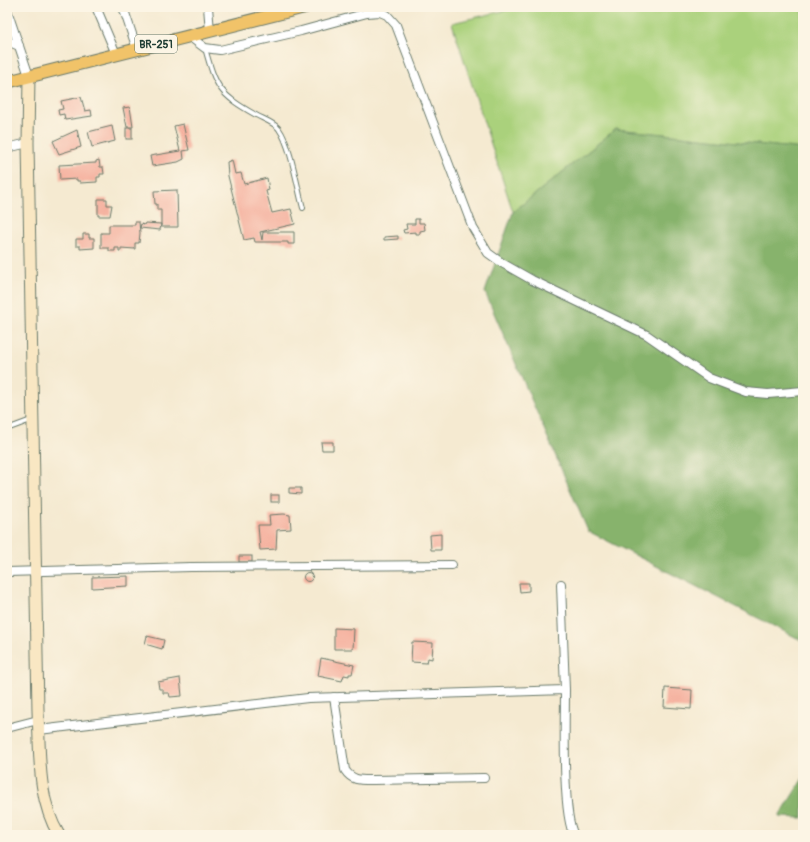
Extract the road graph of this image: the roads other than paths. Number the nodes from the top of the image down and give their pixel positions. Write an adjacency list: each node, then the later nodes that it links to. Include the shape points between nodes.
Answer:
1 (11, 7): 6 (street)
2 (96, 7): 13 (street)
3 (124, 7): 12 (street)
4 (208, 7): 7 (street)
5 (306, 7): 7 (main road, BR-251)
6 (7, 9): 10 (street)
7 (210, 31): 8 (main road, BR-251)
8 (189, 36): 11 (street); 12 (main road, BR-251)
9 (7, 41): 10 (street)
10 (19, 46): 14 (street)
11 (205, 48): 18 (lane, via 218,88 238,105 278,127 286,140); 19 (street, via 220,50 367,14 380,12 387,15 396,26 473,228 488,253 532,280 647,335 708,378 746,392 768,394)
12 (137, 49): 13 (main road, BR-251)
13 (116, 54): 14 (main road, BR-251)
14 (28, 76): 15 (main road, BR-251); 16 (street)
15 (7, 82)
16 (28, 143): 17 (street); 20 (street)
17 (7, 148)
18 (303, 208)
19 (803, 390)
20 (33, 419): 21 (lane); 24 (street)
21 (7, 429)
22 (452, 565): 24 (street, via 191,567)
23 (7, 572): 24 (street)
24 (35, 572): 28 (street)
25 (561, 584): 26 (street)
26 (565, 690): 27 (street); 32 (street, via 567,794 569,821)
27 (334, 697): 28 (street); 30 (street, via 344,770 349,777 355,780)
28 (39, 725): 29 (street); 31 (street, via 41,776 47,808)
29 (7, 728)
30 (484, 778)
31 (59, 835)
32 (574, 835)

